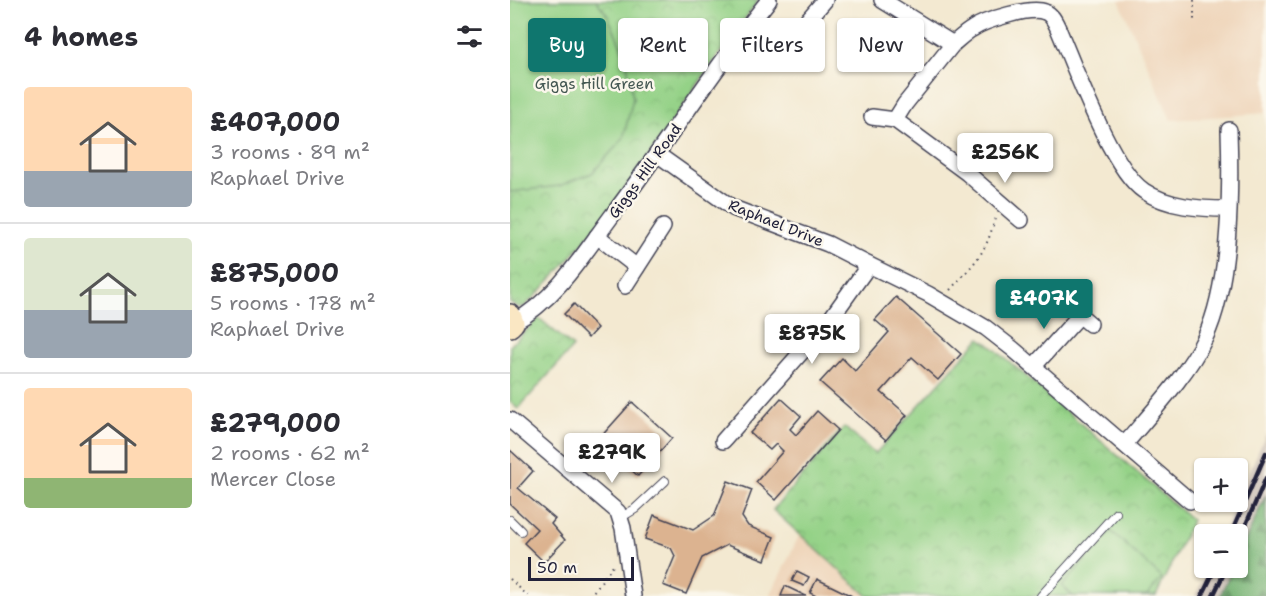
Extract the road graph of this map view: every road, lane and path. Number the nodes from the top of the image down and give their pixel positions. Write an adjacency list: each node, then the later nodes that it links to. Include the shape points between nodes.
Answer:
1 (769, 0): 11 (street, Giggs Hill Road)
2 (825, 0): 5 (street)
3 (882, 0): 7 (street)
4 (1194, 0): 6 (path)
5 (809, 18)
6 (1194, 21)
7 (953, 44): 9 (street); 13 (street, via 985,21 1043,10 1058,26 1114,153 1131,180 1168,201 1197,209)
8 (872, 117): 9 (street)
9 (896, 120): 12 (street)
10 (1229, 130): 13 (street)
11 (657, 154): 16 (street, Giggs Hill Road); 17 (street, Raphael Drive, via 733,208 828,244)
12 (998, 200): 14 (street); 20 (path, via 983,253 948,292)
13 (1228, 209): 26 (street, via 1218,300 1206,338)
14 (1022, 220)
15 (663, 227): 18 (street)
16 (597, 236): 18 (street); 22 (street, Giggs Hill Road, via 552,294 530,313)
17 (869, 265): 20 (street, Raphael Drive); 25 (street, via 829,321)
18 (637, 267): 19 (street)
19 (625, 286)
20 (944, 303): 23 (street, Raphael Drive, via 986,328)
21 (1067, 304): 23 (street, via 1085,319)
22 (511, 321)
23 (1034, 366): 26 (street, Raphael Drive)
24 (510, 420): 30 (street, via 599,494)
25 (723, 441)
26 (1125, 444): 28 (street, Raphael Drive)
27 (665, 482): 30 (lane)
28 (1190, 501)
29 (1116, 513): 38 (lane)
30 (620, 518): 33 (street)
31 (510, 520): 32 (lane)
32 (521, 531)
33 (626, 550): 36 (path); 37 (street)
34 (510, 579): 35 (path)
35 (528, 596)
36 (590, 596)
37 (633, 596)
38 (1041, 596)

